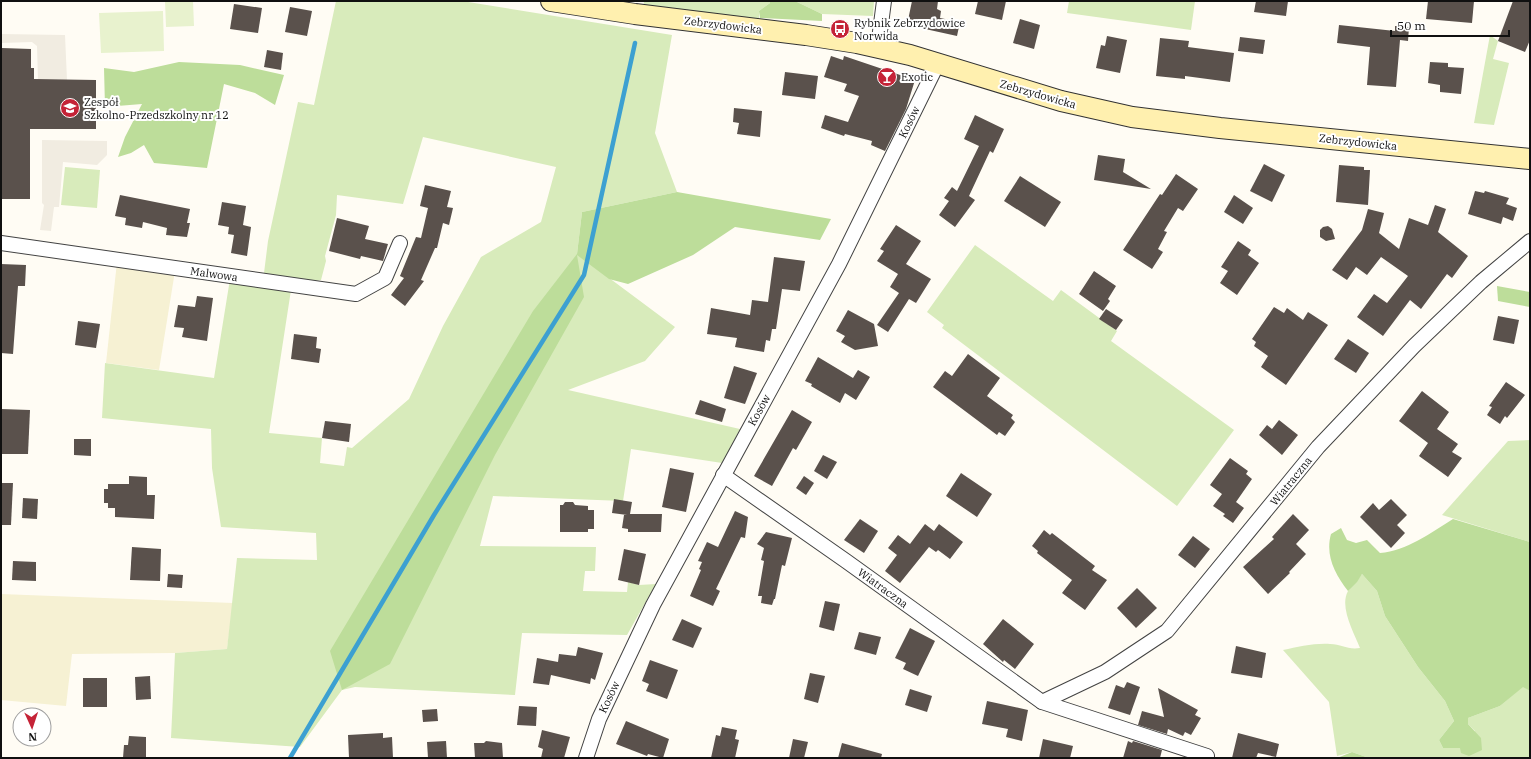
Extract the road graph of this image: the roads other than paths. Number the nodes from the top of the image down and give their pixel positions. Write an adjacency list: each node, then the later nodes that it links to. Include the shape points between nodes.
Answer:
1 (551, 1): 3 (street, Zebrzydowicka)
2 (884, 1): 3 (street)
3 (878, 47): 4 (street, Zebrzydowicka)
4 (938, 63): 5 (street, Zebrzydowicka, via 1061,101 1132,117); 9 (street, Kosów, via 839,264)
5 (1530, 159)
6 (1530, 241): 10 (street, Wiatraczna, via 1481,282 1414,346 1318,447 1167,631 1105,672)
7 (1, 243): 8 (street, Malwowa, via 356,294 385,278)
8 (400, 243)
9 (723, 475): 10 (street, Wiatraczna); 12 (street, Kosów, via 653,605 598,719)
10 (1042, 702): 11 (street, Wiatraczna)
11 (1207, 756)
12 (586, 758)

